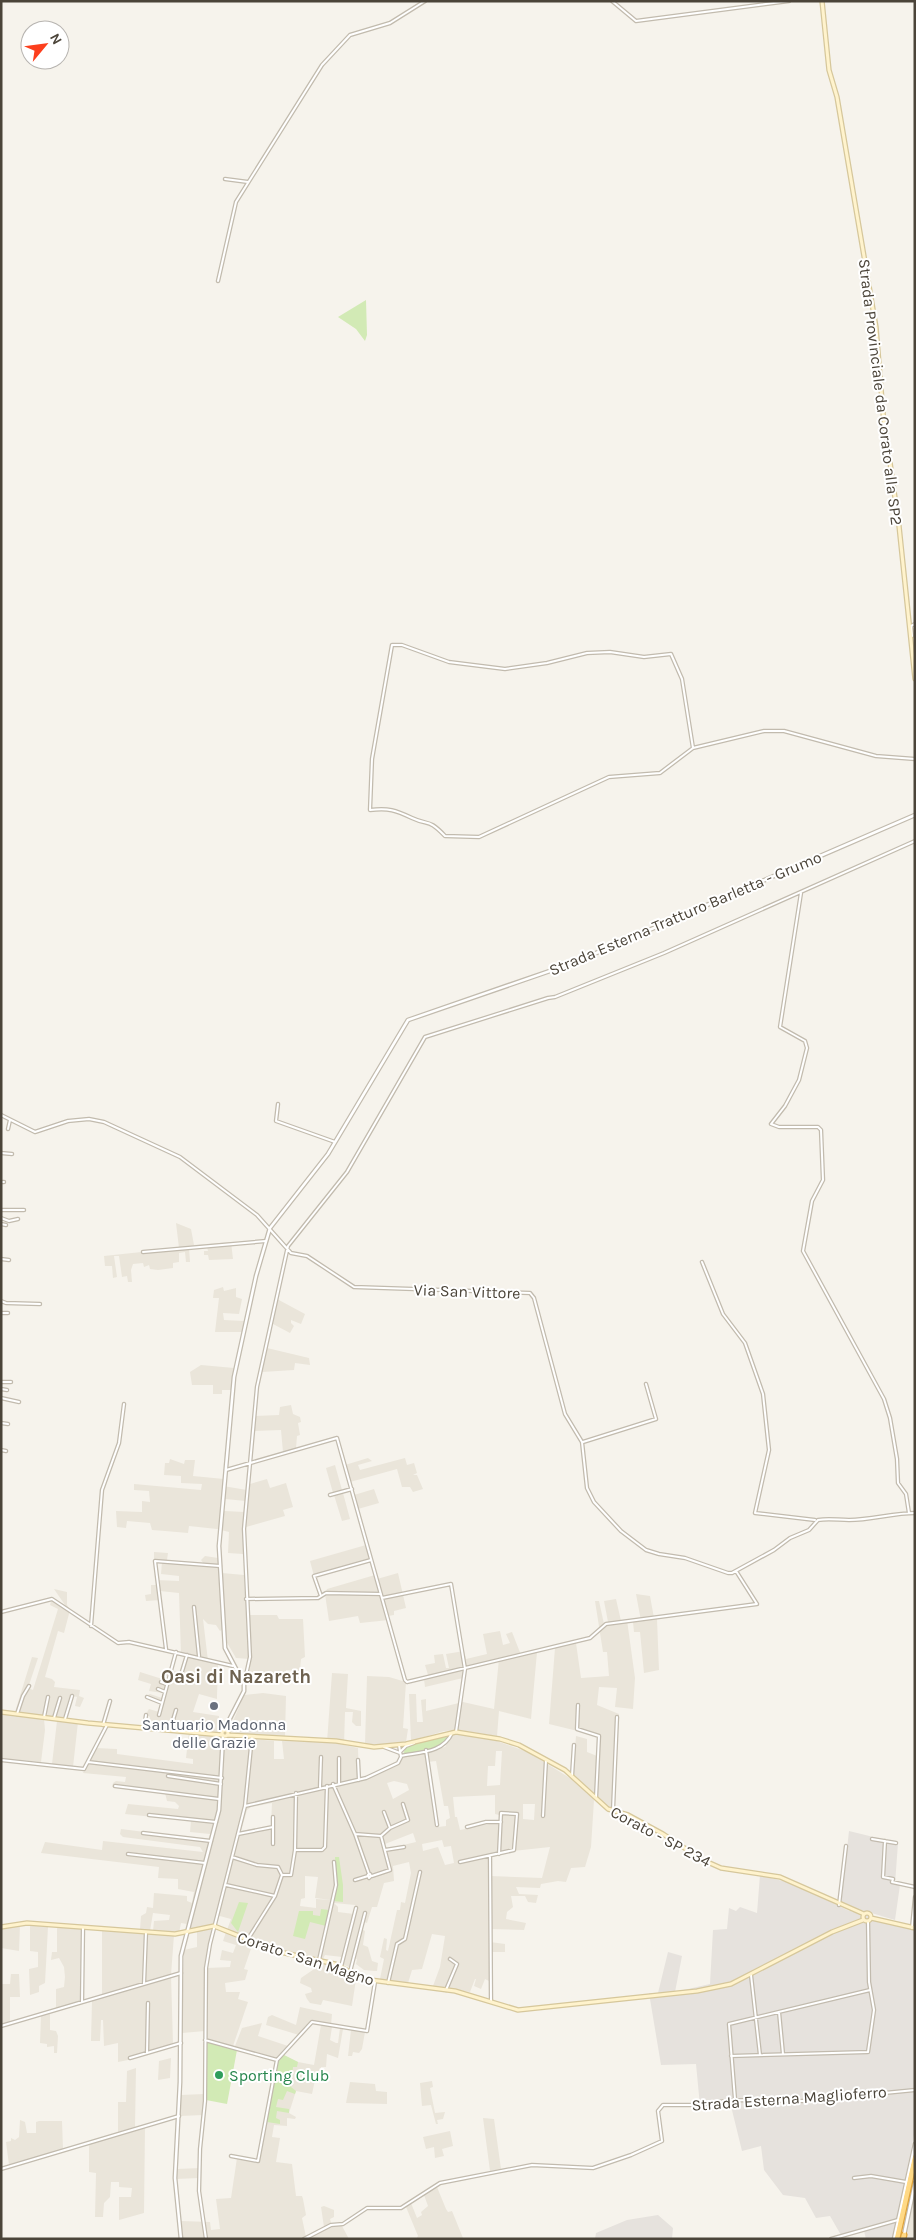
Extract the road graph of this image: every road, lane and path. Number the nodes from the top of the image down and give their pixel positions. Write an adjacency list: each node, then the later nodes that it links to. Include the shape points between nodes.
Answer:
1 (425, 1): 6 (street, via 390,23 350,35 322,65)
2 (612, 1): 3 (street, via 636,21)
3 (789, 1)
4 (822, 1): 9 (main road, Strada Provinciale da Corato alla SP2, via 829,70 836,94 876,327 882,413 899,526)
5 (225, 179): 6 (street)
6 (248, 182): 7 (street, via 236,202)
7 (218, 281)
8 (915, 624): 9 (street, via 911,626)
9 (911, 641): 10 (main road, Strada Provinciale da Corato alla SP2)
10 (915, 679)
11 (693, 748): 11 (street, via 682,679 671,654 644,657 610,652 587,653 505,669 448,662 402,645 392,645 372,759 370,810 401,812 434,824 445,836 479,837 609,777 660,773); 12 (street, via 764,732 784,732 876,756)
12 (915, 759)
13 (915, 815): 20 (street, Strada Esterna Tratturo Barletta - Grumo, via 573,963 408,1020)
14 (915, 841): 15 (street)
15 (801, 892): 31 (street, via 555,998 425,1037 347,1172 291,1239); 57 (street, via 780,1027 805,1041 807,1048 799,1080 771,1124 818,1127 821,1130 823,1180 810,1208 803,1251 884,1399 890,1418 898,1483 906,1494)
16 (278, 1104): 20 (street, via 276,1122)
17 (1, 1116): 18 (street, Via San Vittore)
18 (10, 1120): 19 (street); 29 (street, Via San Vittore, via 35,1132 78,1119 104,1122 186,1161)
19 (8, 1129)
20 (335, 1142): 29 (street, Strada Esterna Tratturo Barletta - Grumo)
21 (1, 1154): 22 (street)
22 (12, 1154)
23 (1, 1210): 24 (street)
24 (24, 1210)
25 (1, 1218): 26 (street, via 9,1221)
26 (18, 1219)
27 (1, 1224): 28 (street)
28 (6, 1225)
29 (270, 1228): 30 (street, Strada Esterna Tratturo Barletta - Grumo); 31 (street, Via San Vittore)
30 (266, 1241): 32 (street); 54 (street, Strada Esterna Tratturo Barletta - Grumo, via 234,1377)
31 (288, 1250): 50 (street, Via San Vittore, via 307,1256 354,1287 530,1293 565,1414); 53 (street, via 257,1387)
32 (143, 1252)
33 (1, 1259): 34 (street)
34 (9, 1260)
35 (702, 1262): 59 (street, via 723,1314 745,1343 763,1394 769,1450 754,1513)
36 (1, 1301): 37 (street)
37 (40, 1304)
38 (1, 1313): 39 (street)
39 (8, 1313)
40 (1, 1382): 41 (street)
41 (11, 1382)
42 (646, 1384): 50 (street, via 656,1419)
43 (1, 1389): 44 (street)
44 (7, 1390)
45 (1, 1398): 46 (street)
46 (20, 1402)
47 (124, 1404): 69 (street, via 118,1443 102,1490)
48 (1, 1423): 49 (street)
49 (8, 1424)
50 (582, 1442): 62 (street, Via San Vittore, via 588,1494 633,1542 659,1554 685,1558 728,1573)
51 (1, 1450): 52 (street)
52 (6, 1451)
53 (251, 1461): 54 (street); 55 (street, via 334,1438 338,1440); 66 (street, via 244,1530)
54 (226, 1470): 61 (street, Strada Esterna Tratturo Barletta - Grumo)
55 (352, 1489): 56 (street); 60 (street)
56 (330, 1495)
57 (909, 1513): 58 (street); 59 (street)
58 (915, 1513)
59 (818, 1520): 62 (street, via 809,1530)
60 (372, 1560): 63 (street); 64 (street, via 314,1576)
61 (220, 1566): 70 (street, via 155,1560); 74 (street, Strada Esterna Tratturo Barletta - Grumo, via 225,1648)
62 (736, 1571): 75 (street, via 757,1604 606,1624 590,1638)
63 (381, 1594): 64 (street, via 326,1593); 65 (street)
64 (321, 1596): 66 (street)
65 (382, 1598): 75 (street, via 405,1680 410,1682); 75 (street, via 450,1583)
66 (246, 1599): 81 (street, via 250,1657)
67 (194, 1608): 73 (street)
68 (1, 1612): 69 (street, via 52,1599)
69 (91, 1626): 70 (street, via 118,1643)
70 (166, 1649): 71 (street)
71 (176, 1652): 72 (street); 77 (street)
72 (187, 1655): 73 (street); 78 (street, via 180,1678)
73 (199, 1656): 74 (street)
74 (233, 1666): 81 (street, Strada Esterna Tratturo Barletta - Grumo)
75 (465, 1669): 104 (street)
76 (164, 1672): 77 (street)
77 (170, 1674): 80 (street)
78 (185, 1680)
79 (161, 1682): 80 (street)
80 (167, 1684): 84 (street)
81 (244, 1684): 105 (street, via 244,1691)
82 (29, 1686): 94 (street)
83 (158, 1689): 84 (street)
84 (165, 1692): 90 (street)
85 (72, 1696): 100 (street)
86 (48, 1697): 97 (street)
87 (147, 1697): 90 (street)
88 (60, 1698): 99 (street)
89 (110, 1700): 101 (street)
90 (162, 1702): 95 (street)
91 (578, 1705): 130 (street, via 577,1729 599,1736)
92 (176, 1710): 103 (street)
93 (1, 1712): 94 (main road)
94 (17, 1714): 97 (main road)
95 (159, 1715)
96 (146, 1716): 102 (street)
97 (44, 1717): 99 (main road)
98 (617, 1717): 134 (street)
99 (54, 1718): 100 (main road)
100 (65, 1719): 101 (main road)
101 (105, 1725): 102 (main road); 118 (street)
102 (144, 1728): 103 (main road)
103 (170, 1730): 105 (main road)
104 (454, 1732): 107 (main road, Corato - SP 234); 111 (street, via 445,1745); 117 (main road, Corato - SP 234, via 500,1739)
105 (225, 1733): 106 (main road, Corato - SP 234); 121 (street)
106 (252, 1737): 110 (main road, Corato - SP 234, via 302,1738); 133 (street)
107 (416, 1742): 109 (main road, Corato - SP 234); 112 (street, via 406,1746)
108 (574, 1745): 120 (street)
109 (399, 1746): 110 (main road, Corato - SP 234); 112 (street)
110 (382, 1747): 112 (street)
111 (426, 1750): 112 (street); 141 (street)
112 (400, 1755): 122 (street, via 398,1763)
113 (321, 1757): 128 (street)
114 (339, 1758): 123 (street)
115 (1, 1760): 118 (street, via 84,1769)
116 (358, 1760): 122 (street)
117 (546, 1760): 120 (main road, Corato - SP 234); 137 (street)
118 (88, 1762): 121 (street)
119 (168, 1776): 124 (street)
120 (572, 1776): 130 (main road, Corato - SP 234)
121 (222, 1778): 124 (street)
122 (359, 1780): 123 (street)
123 (339, 1783): 125 (street)
124 (221, 1784): 131 (street)
125 (333, 1784): 127 (street); 147 (street)
126 (114, 1786): 131 (street)
127 (327, 1786): 128 (street); 156 (street, via 325,1847 322,1850)
128 (320, 1787): 129 (street)
129 (296, 1793): 133 (street); 156 (street)
130 (596, 1798): 134 (main road, Corato - SP 234)
131 (220, 1799): 139 (street)
132 (403, 1804): 144 (street, via 408,1820)
133 (245, 1806): 146 (street)
134 (613, 1810): 173 (main road, Corato - SP 234, via 663,1834 721,1868 780,1877)
135 (384, 1812): 144 (street)
136 (149, 1815): 139 (street)
137 (543, 1816)
138 (273, 1817): 142 (street)
139 (216, 1822): 150 (street)
140 (501, 1822): 143 (street); 159 (street); 159 (street, via 502,1814 517,1814 514,1850)
141 (437, 1825)
142 (273, 1827): 146 (street); 153 (street)
143 (467, 1827)
144 (390, 1828): 148 (street)
145 (142, 1832): 150 (street)
146 (238, 1834): 160 (street)
147 (355, 1834): 148 (street); 167 (street)
148 (381, 1836): 157 (street)
149 (872, 1839): 151 (street)
150 (211, 1841): 164 (street)
151 (885, 1841): 152 (street); 170 (street, via 883,1877)
152 (896, 1843)
153 (273, 1844)
154 (846, 1846): 173 (street)
155 (404, 1847): 157 (street)
156 (295, 1850): 166 (street, via 291,1875)
157 (385, 1850): 167 (street, via 390,1870)
158 (128, 1854): 164 (street)
159 (499, 1854): 161 (street)
160 (232, 1857): 166 (street, via 257,1865 278,1867); 169 (street)
161 (490, 1857): 163 (street); 198 (street)
162 (334, 1862): 186 (street, via 336,1886)
163 (460, 1862)
164 (205, 1863): 183 (street)
165 (420, 1872): 192 (street, via 405,1939 397,1944)
166 (282, 1875): 171 (street)
167 (369, 1875): 168 (street)
168 (355, 1880)
169 (225, 1884): 171 (street); 178 (street)
170 (915, 1887)
171 (275, 1896): 184 (street)
172 (915, 1897): 181 (street)
173 (839, 1905): 176 (main road, Corato - SP 234)
174 (356, 1908): 187 (street)
175 (365, 1913): 188 (street)
176 (864, 1914): 177 (main road); 177 (main road, Corato - SP 234, via 868,1914)
177 (867, 1920): 181 (main road); 190 (main road, Corato - San Magno, via 832,1932); 195 (street)
178 (214, 1926): 183 (main road); 184 (main road, Corato - San Magno); 202 (street, via 206,1968)
179 (1, 1927): 180 (main road, via 27,1923)
180 (83, 1927): 182 (main road); 196 (street)
181 (913, 1928)
182 (146, 1932): 183 (main road); 193 (street)
183 (186, 1933): 189 (street)
184 (247, 1939): 186 (main road, Corato - San Magno, via 280,1952)
185 (450, 1959): 194 (street, via 457,1964)
186 (319, 1961): 187 (main road, Corato - San Magno)
187 (340, 1966): 188 (main road, Corato - San Magno)
188 (350, 1972): 191 (main road, Corato - San Magno)
189 (181, 1974): 193 (street); 203 (street)
190 (751, 1976): 198 (main road, Corato - San Magno, via 697,1991 518,2010); 200 (street)
191 (375, 1982): 192 (main road, Corato - San Magno); 209 (street, via 367,2031 312,2022)
192 (388, 1983): 194 (main road, Corato - San Magno)
193 (144, 1985): 196 (street)
194 (446, 1990): 198 (main road, Corato - San Magno)
195 (870, 1990): 199 (street); 205 (street, via 874,2010 868,2052)
196 (82, 2002): 201 (street)
197 (148, 2002): 204 (street)
198 (491, 2002)
199 (779, 2012): 200 (street); 205 (street)
200 (756, 2018): 206 (street); 207 (street, via 729,2024)
201 (1, 2026)
202 (206, 2040): 209 (street); 224 (street, via 199,2191)
203 (181, 2043): 204 (street); 212 (street)
204 (147, 2052): 208 (street)
205 (783, 2054): 206 (street)
206 (760, 2055): 207 (street)
207 (731, 2056): 211 (street)
208 (130, 2058)
209 (277, 2060): 214 (street, via 258,2161)
210 (915, 2090): 211 (street, Strada Esterna Maglioferro, via 804,2101)
211 (735, 2100): 225 (street, Strada Esterna Maglioferro, via 661,2106 658,2111 661,2142 593,2168 532,2165 440,2183 401,2208 367,2208 343,2224 331,2225)
212 (179, 2116): 216 (street); 223 (street, via 175,2178)
213 (915, 2144): 219 (street)
214 (231, 2156)
215 (915, 2158): 222 (highway)
216 (1, 2169)
217 (915, 2172): 222 (highway)
218 (854, 2178): 219 (street, via 871,2176)
219 (906, 2182): 221 (street)
220 (915, 2183): 222 (street)
221 (898, 2220): 222 (street); 226 (street)
222 (899, 2238)
223 (181, 2239)
224 (206, 2239)
225 (304, 2239)
226 (831, 2239)

